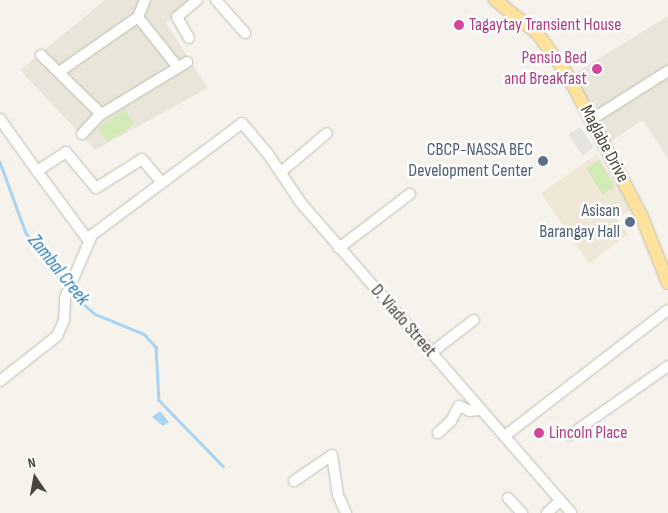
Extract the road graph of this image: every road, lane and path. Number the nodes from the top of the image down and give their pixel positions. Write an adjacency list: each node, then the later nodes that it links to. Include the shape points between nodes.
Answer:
1 (145, 0): 5 (street)
2 (197, 0): 7 (street, via 177,17)
3 (216, 0): 6 (street)
4 (495, 0): 13 (main road, Maglabe Drive, via 513,11 553,52)
5 (138, 17): 10 (street); 11 (street, via 182,64)
6 (245, 33)
7 (189, 38)
8 (41, 55): 10 (street)
9 (668, 71): 13 (street)
10 (59, 72): 11 (street)
11 (101, 114): 15 (street)
12 (0, 119): 16 (street)
13 (592, 119): 22 (main road, Maglabe Drive, via 642,217)
14 (327, 133): 17 (street)
15 (82, 134)
16 (37, 171): 18 (street, via 66,152 96,188 142,159); 20 (street)
17 (281, 172): 18 (street, D. Viado Street, via 242,123); 21 (street, D. Viado Street, via 301,203)
18 (162, 182): 20 (street)
19 (410, 194): 21 (street)
20 (88, 240): 27 (street, via 65,298 64,320 57,336)
21 (339, 248): 25 (street, D. Viado Street)
22 (668, 283)
23 (668, 310): 30 (street)
24 (474, 320): 25 (street)
25 (431, 353): 28 (street, D. Viado Street)
26 (668, 366): 31 (street)
27 (0, 381)
28 (480, 410): 29 (street, via 470,411 459,406 451,421); 30 (street, D. Viado Street)
29 (438, 433)
30 (506, 435): 34 (street, D. Viado Street)
31 (570, 435)
32 (294, 481): 35 (street, via 332,456 338,495)
33 (508, 498): 36 (street)
34 (560, 501): 37 (street); 38 (street, D. Viado Street)
35 (346, 513)
36 (522, 513)
37 (547, 513)
38 (571, 513)

